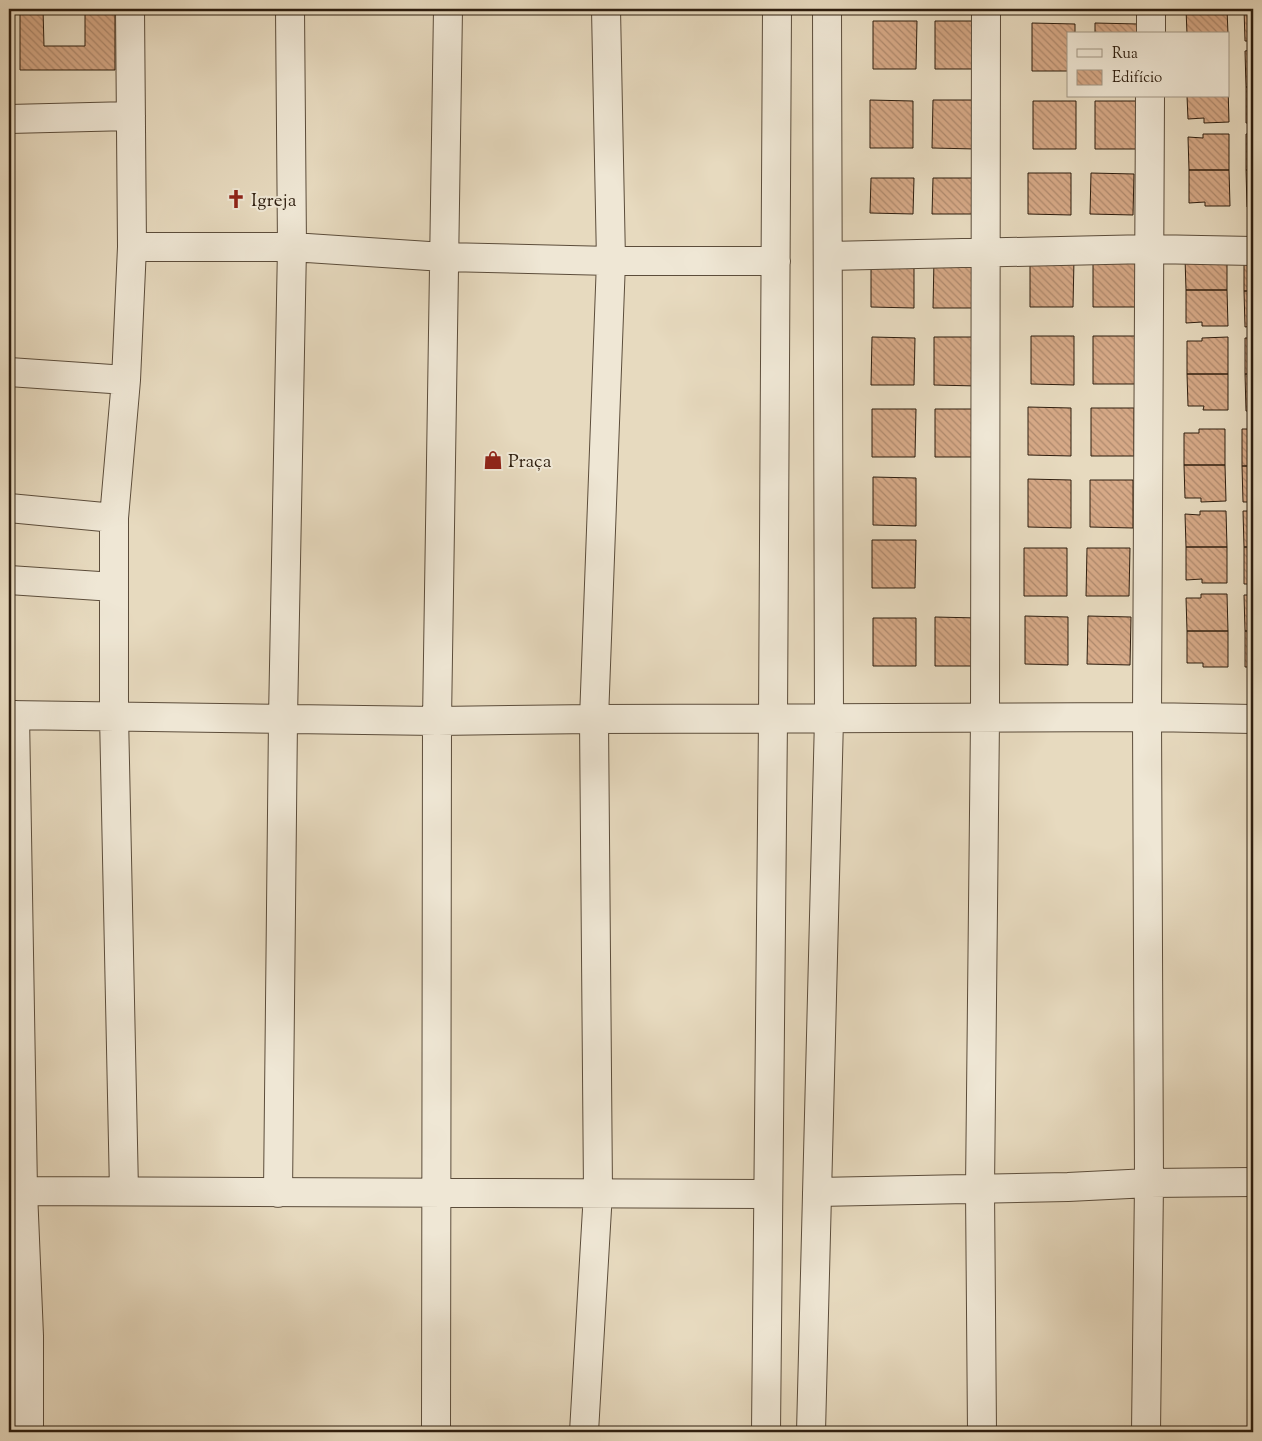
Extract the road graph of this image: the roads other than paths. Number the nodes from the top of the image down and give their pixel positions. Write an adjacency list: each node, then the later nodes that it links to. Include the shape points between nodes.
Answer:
1 (130, 9): 11 (street)
2 (290, 9): 14 (street)
3 (448, 9): 19 (street)
4 (606, 9): 20 (street)
5 (777, 9): 21 (street)
6 (827, 9): 18 (street)
7 (986, 9): 17 (street)
8 (1151, 9): 9 (street)
9 (1151, 32)
10 (1150, 98): 15 (street)
11 (130, 116): 12 (street); 13 (street)
12 (9, 119)
13 (132, 247): 14 (street); 23 (street)
14 (292, 247): 19 (street); 31 (street)
15 (1150, 249): 16 (street); 17 (street); 30 (street)
16 (1253, 252)
17 (986, 253): 18 (street); 34 (street)
18 (828, 256): 33 (street)
19 (444, 257): 20 (street); 37 (street)
20 (611, 261): 21 (street); 32 (street)
21 (776, 261): 36 (street)
22 (9, 372): 23 (street)
23 (126, 380): 25 (street)
24 (9, 508): 25 (street)
25 (114, 518): 27 (street)
26 (9, 580): 27 (street)
27 (114, 587): 29 (street)
28 (12, 715): 29 (street); 38 (street)
29 (114, 715): 31 (street); 43 (street)
30 (1147, 718): 34 (street); 35 (street); 40 (street)
31 (283, 719): 37 (street); 47 (street)
32 (594, 719): 36 (street); 37 (street); 45 (street)
33 (829, 719): 34 (street); 36 (street); 46 (street)
34 (985, 719): 42 (street)
35 (1253, 719)
36 (773, 720): 48 (street)
37 (437, 721): 44 (street)
38 (15, 1058): 41 (street)
39 (1253, 1182): 40 (street)
40 (1148, 1184): 42 (street); 56 (street)
41 (16, 1189): 43 (street); 49 (street)
42 (980, 1189): 46 (street); 55 (street)
43 (124, 1191): 47 (street)
44 (437, 1192): 45 (street); 47 (street); 51 (street)
45 (598, 1192): 48 (street); 52 (street)
46 (817, 1192): 54 (street)
47 (278, 1193)
48 (768, 1194): 53 (street)
49 (19, 1333): 50 (street)
50 (29, 1432)
51 (436, 1432)
52 (584, 1432)
53 (766, 1432)
54 (811, 1432)
55 (982, 1432)
56 (1146, 1432)

